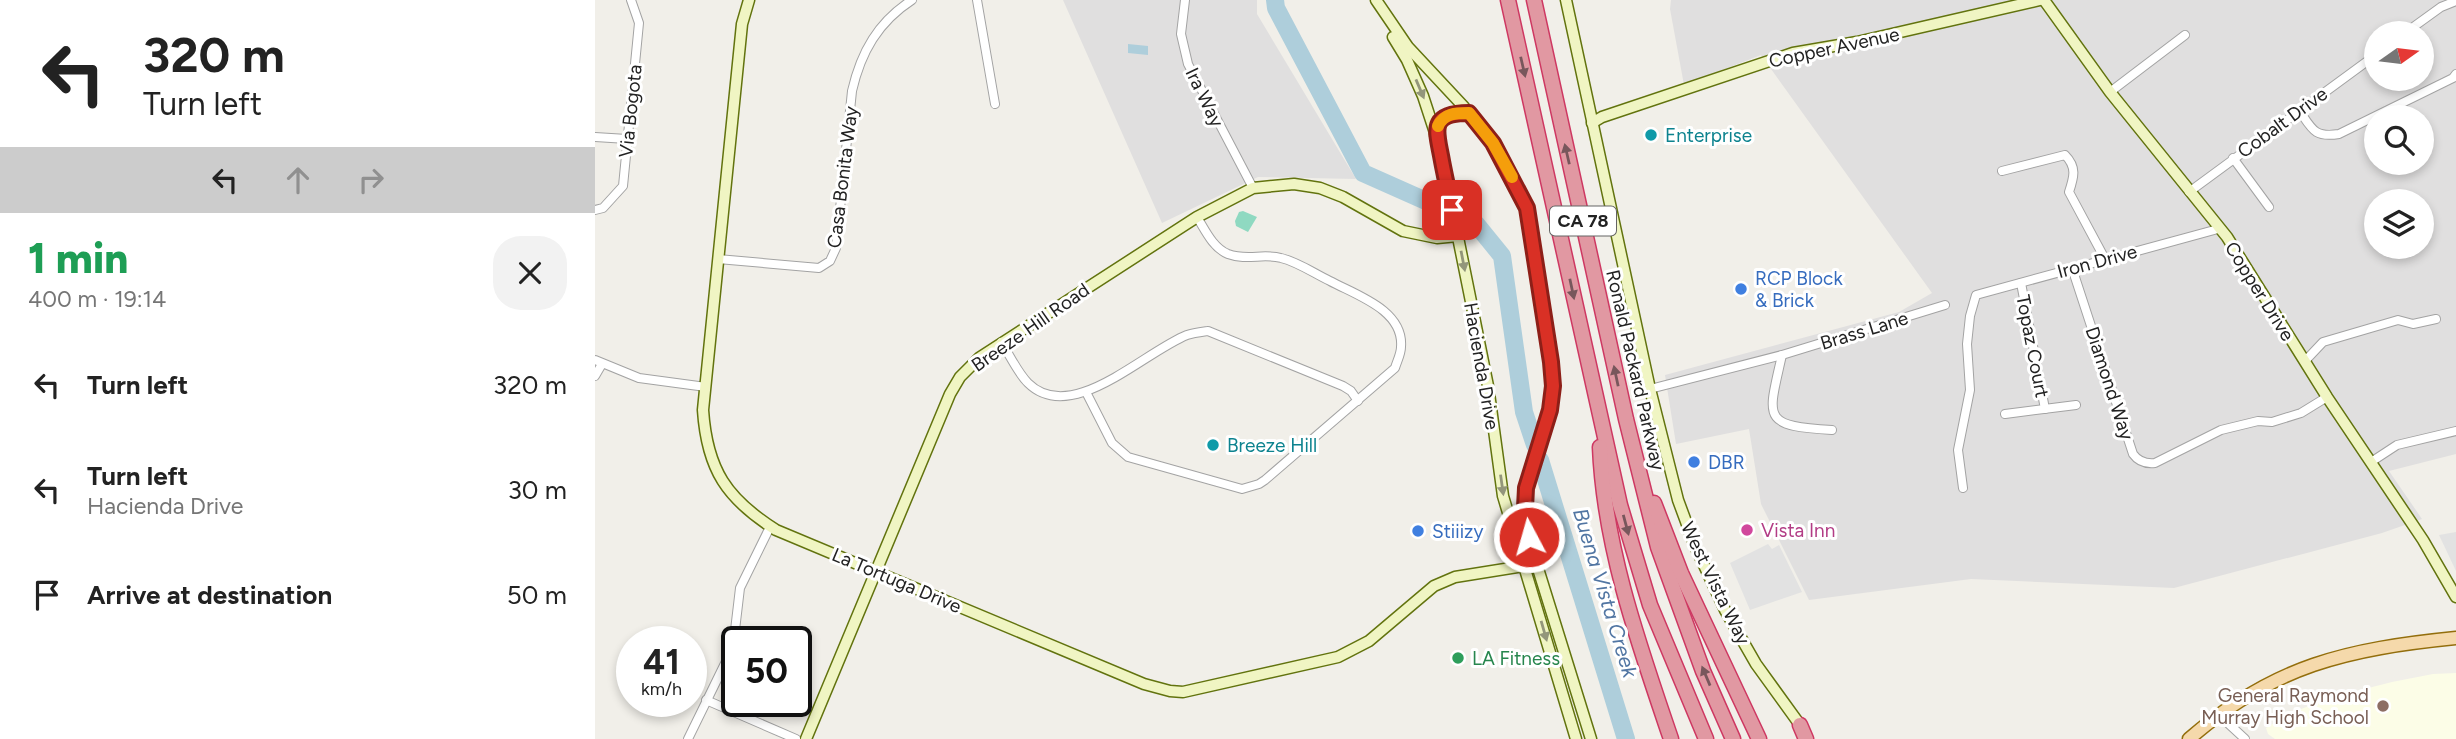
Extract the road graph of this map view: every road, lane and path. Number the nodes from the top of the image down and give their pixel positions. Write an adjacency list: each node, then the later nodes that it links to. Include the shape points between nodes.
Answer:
1 (631, 0): 23 (street, Via Bogota, via 639,23)
2 (749, 0): 33 (street, La Tortuga Drive, via 742,24)
3 (912, 0): 33 (street, Casa Bonita Way, via 877,29 856,73 836,248 830,261 819,268)
4 (977, 0): 17 (street)
5 (1185, 0): 26 (street, Ira Way, via 1181,34 1188,64)
6 (1375, 0): 19 (street, Hacienda Drive, via 1408,47); 21 (street, Hacienda Drive, one-way to 21, via 1423,96)
7 (1508, 0): 51 (highway, CA 78, one-way to 51)
8 (1534, 0): 55 (highway, Ronald Packard Parkway / CA 78, one-way to 8)
9 (1566, 0): 20 (street, West Vista Way)
10 (2042, 0): 16 (street, Copper Drive); 20 (street, Copper Avenue, via 1793,53)
11 (2456, 1): 12 (street)
12 (2422, 21)
13 (2185, 35): 16 (street)
14 (2364, 63): 18 (street, Cobalt Drive)
15 (2455, 78): 18 (street, via 2339,134 2324,137 2315,132)
16 (2110, 92): 27 (street, Copper Drive)
17 (995, 104)
18 (2299, 110): 24 (street, Cobalt Drive)
19 (1469, 113): 21 (street, via 1444,117); 59 (street, Hacienda Drive, via 1493,143 1527,208 1551,362 1550,410 1526,488)
20 (1592, 123): 45 (street, West Vista Way)
21 (1435, 135): 32 (street, Hacienda Drive)
22 (595, 137): 23 (street)
23 (627, 139): 29 (street, Via Bogota, via 623,186 603,208)
24 (2233, 158): 27 (street, Cobalt Drive); 28 (street)
25 (2002, 171): 34 (street, via 2065,155 2074,176 2069,192)
26 (1253, 188): 30 (street, Breeze Hill Road); 32 (street, Breeze Hill Road, via 1294,184 1320,188 1403,231 1437,238)
27 (2189, 192): 31 (street, Copper Drive)
28 (2269, 207)
29 (595, 210)
30 (1197, 217): 39 (street, Breeze Hill Road); 48 (street, via 1226,253 1249,259 1282,258 1378,305 1395,323 1401,339 1395,368)
31 (2218, 229): 34 (street, Iron Drive); 41 (street, Copper Drive)
32 (1458, 236): 59 (street, Hacienda Drive, one-way to 59, via 1488,386 1503,496)
33 (718, 259): 44 (street, La Tortuga Drive)
34 (2105, 259): 35 (street, Iron Drive)
35 (2072, 268): 36 (street, Iron Drive); 47 (street, Diamond Way, via 2137,460 2155,463 2221,430 2301,414)
36 (2021, 282): 50 (street, Topaz Court); 57 (street, Iron Drive, via 1976,295 1970,316 1966,344 1970,390 1958,450)
37 (1945, 305): 40 (street, Brass Lane)
38 (2436, 319): 41 (street, via 2413,324 2398,320 2323,342)
39 (1001, 342): 46 (street, via 1027,382 1039,391 1064,398); 60 (street, Breeze Hill Road, via 960,377 950,394)
40 (1782, 355): 45 (street, Brass Lane); 53 (street, via 1772,403 1775,417 1798,428)
41 (2305, 361): 47 (street, Copper Drive)
42 (599, 362): 43 (street); 44 (street, via 639,378)
43 (595, 376)
44 (706, 387): 58 (street, La Tortuga Drive, via 704,434 713,464 737,501)
45 (1650, 389): 67 (street, West Vista Way, via 1678,500 1695,546 1756,664)
46 (1086, 392): 48 (street, via 1187,335 1208,331 1343,386); 48 (street, via 1112,443 1128,457 1242,489 1265,480)
47 (2327, 397): 56 (street, Copper Drive)
48 (1359, 401)
49 (2076, 405): 50 (street)
50 (2045, 409): 52 (street)
51 (1599, 411): 73 (highway, via 1601,470 1618,563); 74 (highway, CA 78, one-way to 74, via 1637,566)
52 (2005, 414)
53 (1832, 430)
54 (2456, 431): 56 (street, via 2397,445)
55 (1631, 442): 75 (highway, Ronald Packard Parkway / CA 78, one-way to 55, via 1674,595); 76 (highway, via 1681,573)
56 (2371, 462): 61 (street, Copper Drive)
57 (1963, 488)
58 (770, 527): 60 (street, La Tortuga Drive); 63 (street, via 740,588 733,647)
59 (1530, 565): 60 (street, La Tortuga Drive, via 1455,577 1434,586 1369,641 1338,657 1183,692 1144,684); 71 (street, Hacienda Drive, one-way to 71); 72 (street, Hacienda Drive)
60 (876, 572): 70 (street, Breeze Hill Road)
61 (2456, 597)
62 (2456, 638): 65 (main road, via 2332,657 2282,676)
63 (707, 698)
64 (707, 700): 69 (street)
65 (2218, 714): 78 (main road); 79 (street)
66 (698, 717): 68 (street)
67 (1803, 732): 77 (street, West Vista Way)
68 (688, 739)
69 (796, 739)
70 (806, 739)
71 (1576, 739)
72 (1591, 739)
73 (1671, 739)
74 (1706, 739)
75 (1733, 739)
76 (1759, 739)
77 (1811, 739)
78 (2189, 739)
79 (2245, 739)

